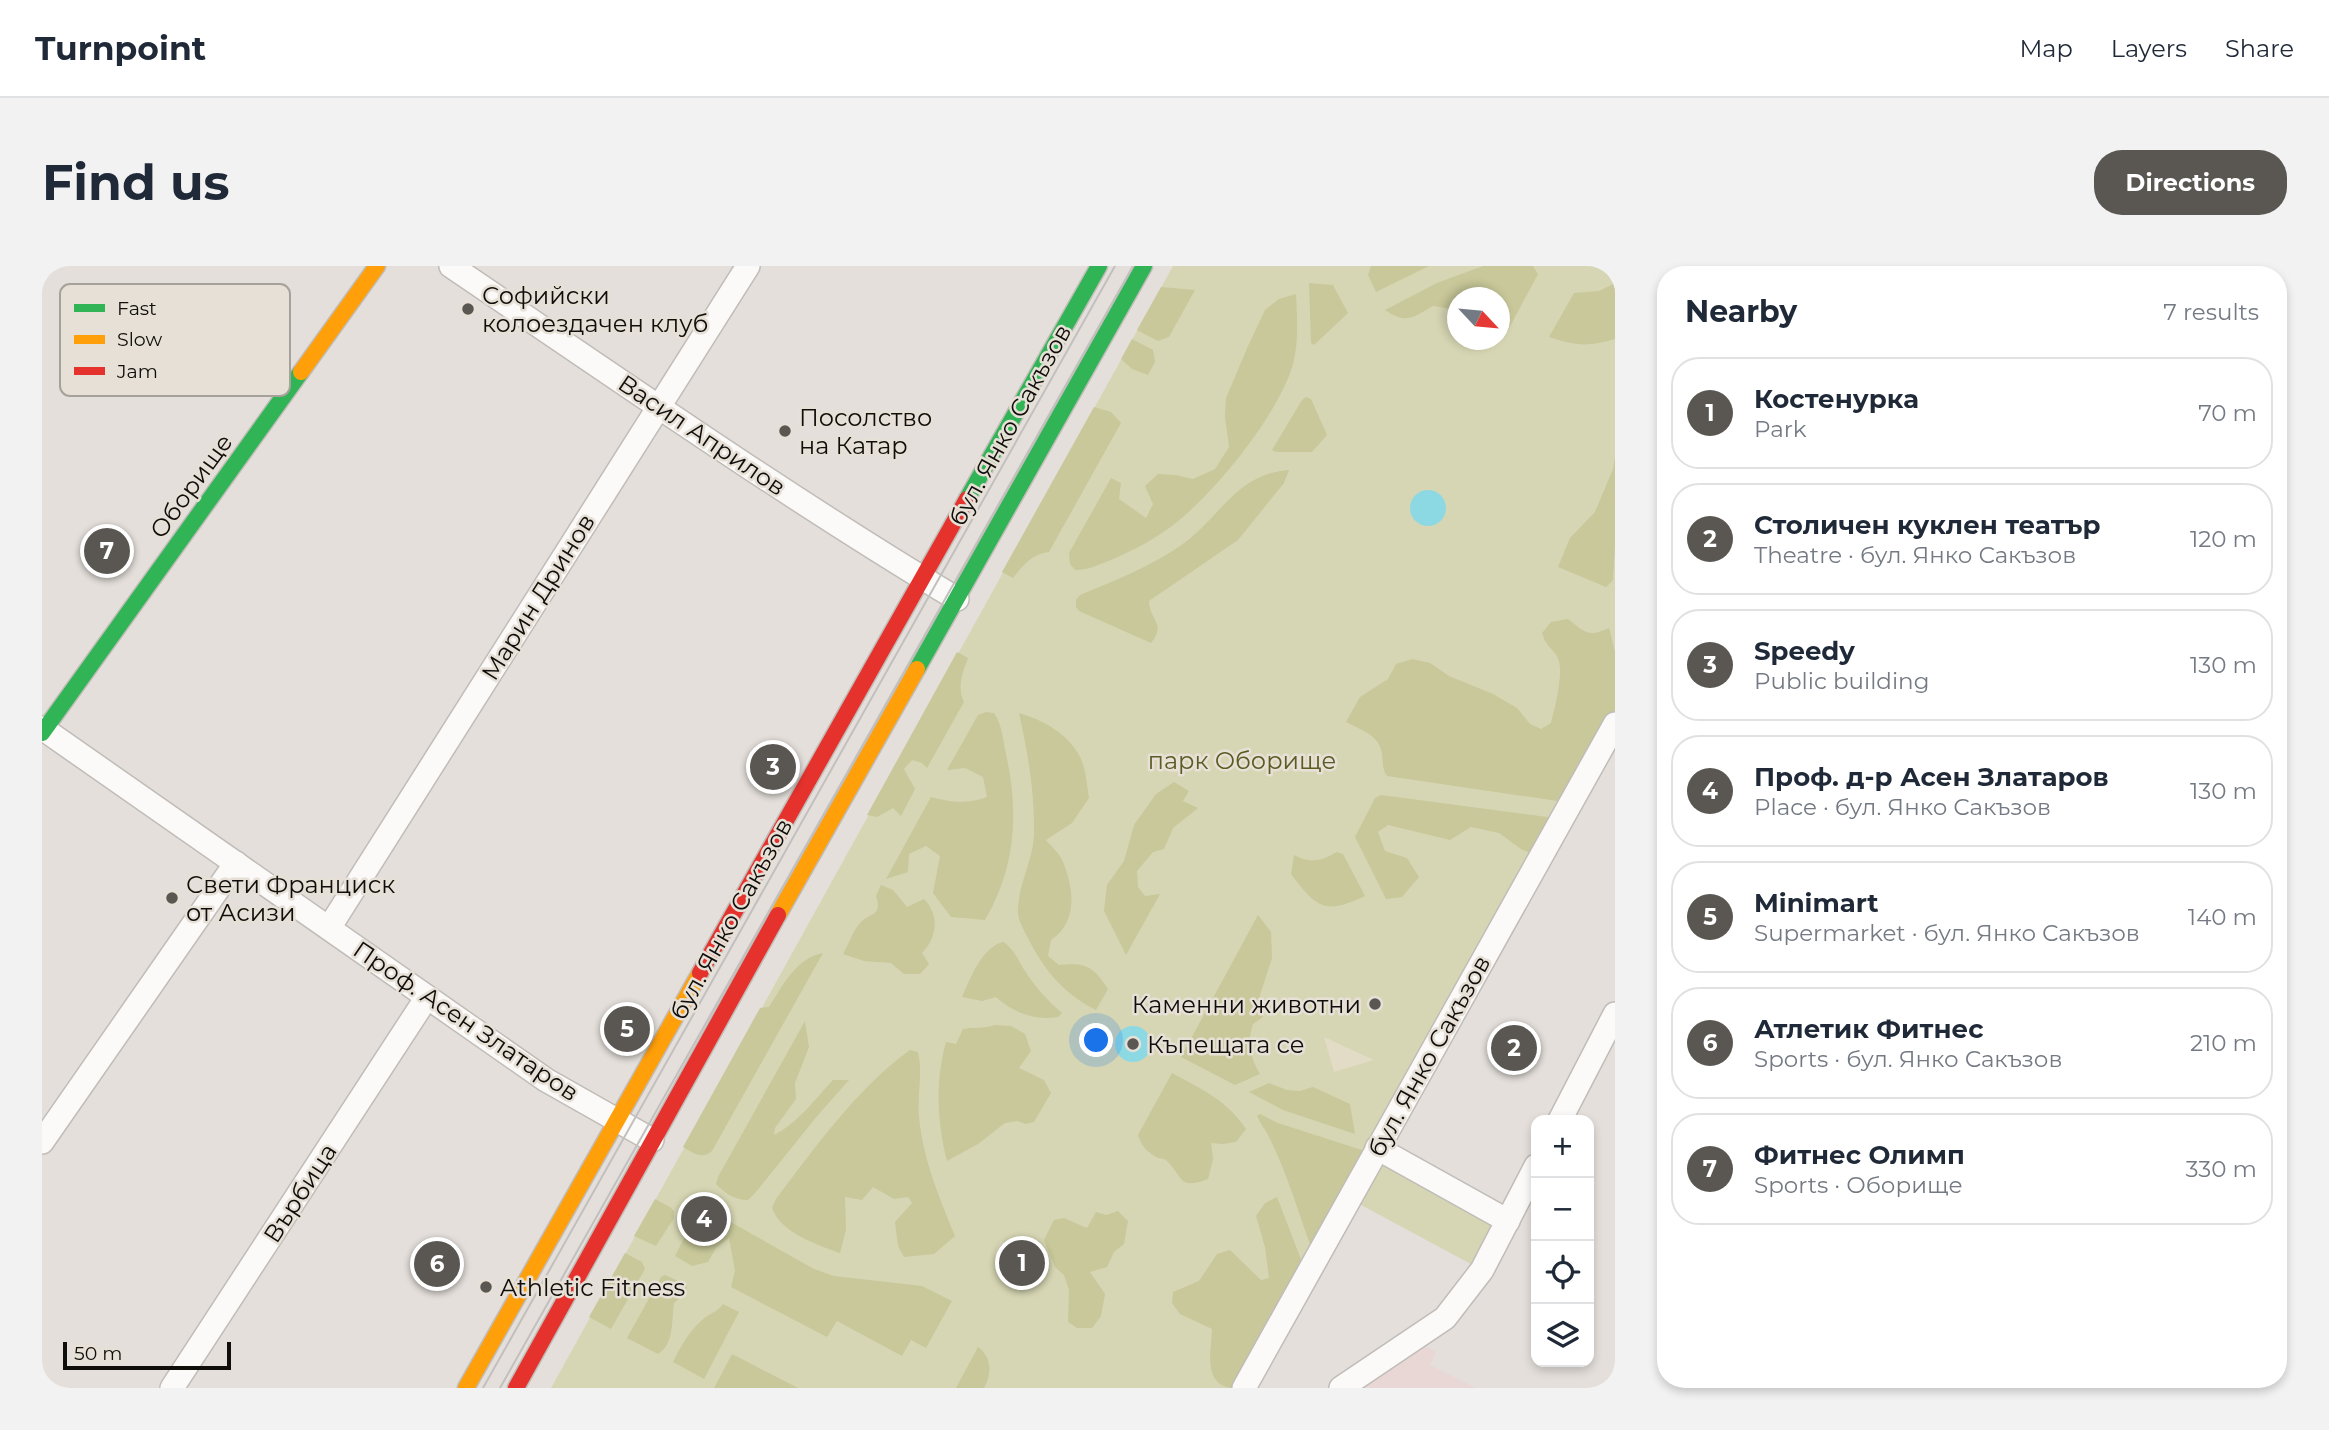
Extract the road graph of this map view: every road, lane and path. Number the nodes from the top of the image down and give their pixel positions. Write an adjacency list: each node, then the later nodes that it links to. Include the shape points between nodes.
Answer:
1 (377, 266): 6 (main road, Оборище)
2 (451, 266): 8 (street, Васил Априлов)
3 (748, 266): 8 (street, Марин Дринов)
4 (1099, 266): 9 (main road, бул. Янко Сакъзов)
5 (1144, 266): 10 (main road, бул. Янко Сакъзов)
6 (290, 387)
7 (284, 396): 12 (main road, Оборище)
8 (658, 406): 9 (street, Васил Априлов); 14 (street, Марин Дринов)
9 (923, 578): 10 (street, Васил Априлов); 18 (main road, бул. Янко Сакъзов)
10 (957, 599): 19 (main road, бул. Янко Сакъзов)
11 (1615, 724): 21 (street, бул. Янко Сакъзов)
12 (43, 731): 13 (street, Проф. Асен Златаров)
13 (236, 863): 14 (street, Проф. Асен Златаров); 20 (street)
14 (329, 928): 15 (street, Проф. Асен Златаров)
15 (428, 997): 18 (street, Проф. Асен Златаров, via 546,1080); 24 (street, Върбица)
16 (1615, 1014): 17 (street)
17 (1563, 1115)
18 (618, 1120): 19 (street, Проф. Асен Златаров); 25 (main road, бул. Янко Сакъзов)
19 (652, 1140): 26 (main road, бул. Янко Сакъзов)
20 (42, 1142)
21 (1377, 1149): 23 (street); 27 (street, бул. Янко Сакъзов)
22 (1531, 1176): 23 (street)
23 (1508, 1221): 28 (street, via 1482,1270 1445,1318)
24 (172, 1388)
25 (466, 1388)
26 (516, 1388)
27 (1244, 1388)
28 (1341, 1388)

